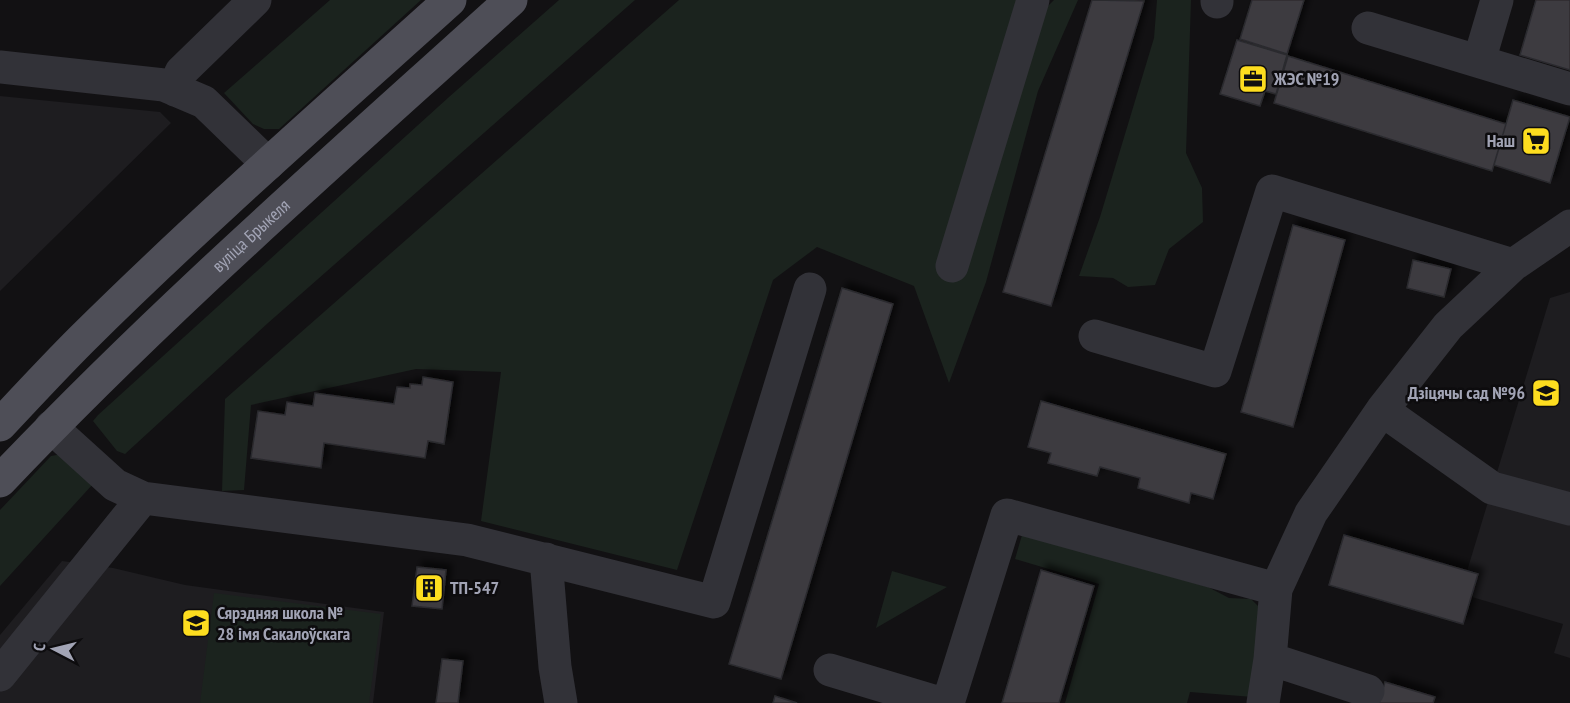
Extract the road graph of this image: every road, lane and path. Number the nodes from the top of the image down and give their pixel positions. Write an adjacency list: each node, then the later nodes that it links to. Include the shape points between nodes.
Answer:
1 (255, 0): 10 (lane, via 181,72)
2 (450, 0): 11 (main road)
3 (511, 0): 19 (main road, вуліца Брыкеля, via 154,325)
4 (1033, 0): 14 (lane)
5 (1489, 8): 7 (lane)
6 (1368, 28): 7 (lane)
7 (1479, 61): 9 (lane)
8 (0, 67): 10 (lane, via 164,85)
9 (1570, 89)
10 (175, 90): 11 (lane, via 204,102)
11 (267, 164): 18 (main road, via 81,340)
12 (1570, 226): 13 (lane)
13 (1513, 265): 16 (lane, via 1272,191 1215,371); 17 (lane, via 1448,326)
14 (952, 266)
15 (810, 289): 23 (lane, via 714,602)
16 (1095, 336)
17 (1382, 410): 22 (lane, via 1492,488); 24 (lane, via 1311,513)
18 (0, 425)
19 (51, 428): 20 (main road, вуліца Брыкеля); 21 (lane, via 115,485)
20 (0, 481)
21 (143, 498): 23 (lane, via 434,535); 27 (lane)
22 (1570, 509)
23 (546, 559): 29 (lane)
24 (1276, 589): 25 (lane); 31 (lane, via 1007,515)
25 (1270, 659): 28 (lane); 32 (lane)
26 (830, 670): 30 (lane)
27 (0, 675)
28 (1368, 691)
29 (561, 703)
30 (940, 703)
31 (948, 703)
32 (1263, 703)

